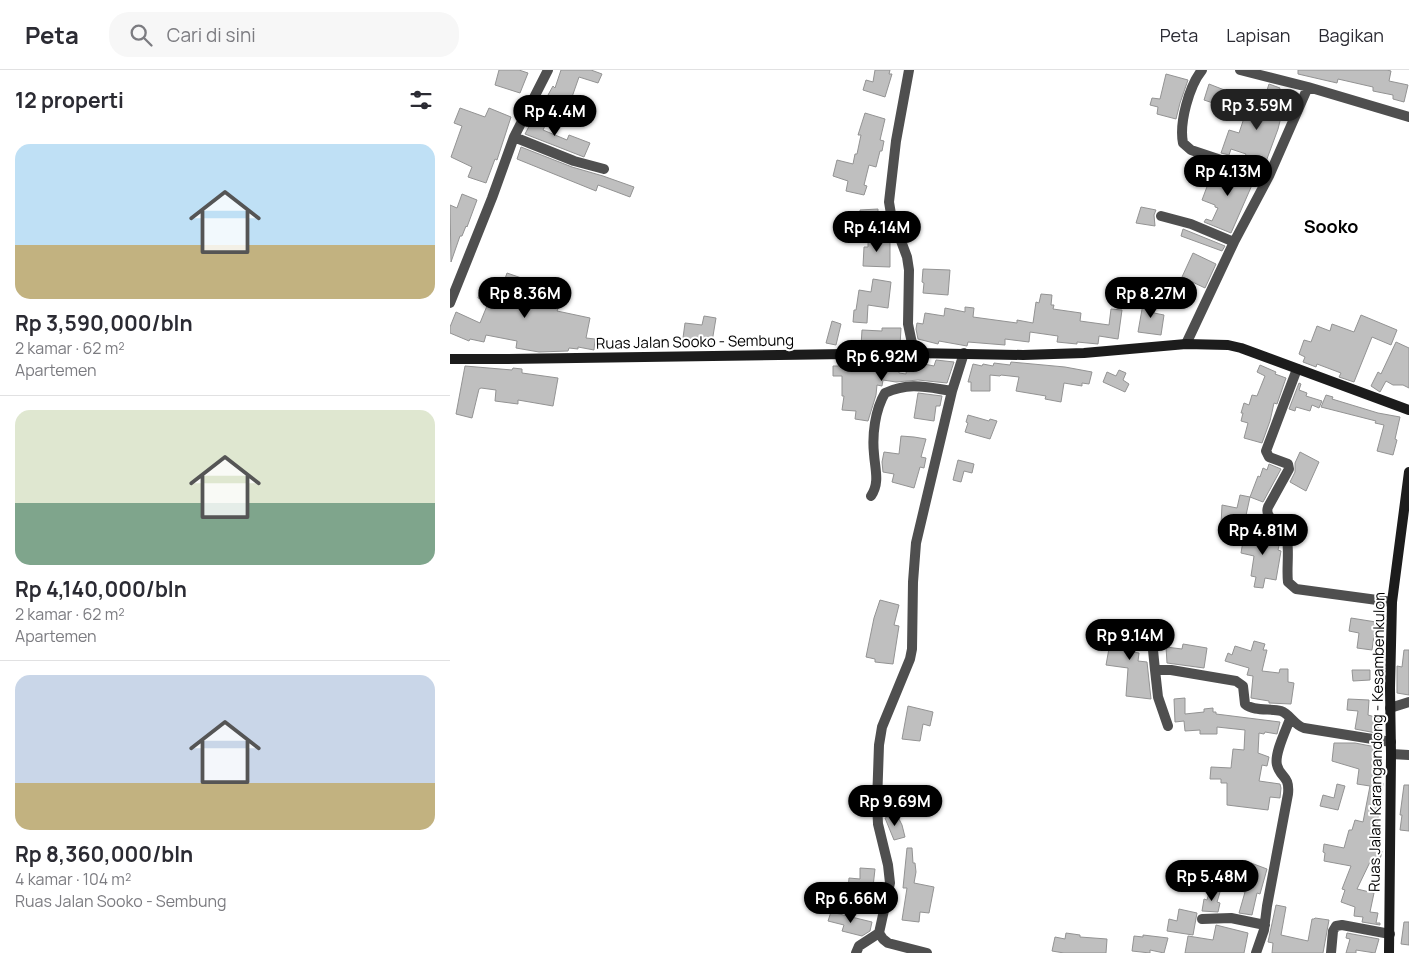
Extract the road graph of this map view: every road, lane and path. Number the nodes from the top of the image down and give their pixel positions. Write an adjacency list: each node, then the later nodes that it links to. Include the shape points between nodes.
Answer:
1 (548, 70): 7 (street)
2 (909, 70): 14 (street, via 889,202 909,270 908,324)
3 (1202, 70): 9 (street, via 1191,89 1185,112 1183,143 1191,150)
4 (1240, 70): 5 (street)
5 (1308, 87): 6 (street); 9 (street)
6 (1409, 117)
7 (514, 136): 8 (street, via 574,161); 12 (street)
8 (604, 169)
9 (1269, 176): 11 (street)
10 (1162, 216): 11 (street)
11 (1234, 242): 13 (street)
12 (450, 303)
13 (1186, 344): 15 (main road, Ruas Jalan Sooko - Sembung, via 1084,353); 17 (main road, Ruas Jalan Sooko - Sembung, via 1235,346)
14 (914, 353): 15 (main road, Ruas Jalan Sooko - Sembung); 16 (main road, Ruas Jalan Sooko - Sembung)
15 (964, 354): 18 (street)
16 (450, 359)
17 (1297, 369): 19 (main road, Ruas Jalan Sooko - Sembung); 23 (street, via 1266,451 1269,457 1289,466 1267,512 1282,527 1286,537 1288,582 1296,589)
18 (952, 391): 21 (street, via 908,386 885,393 876,420 874,454 877,483); 35 (street, via 916,543 910,660 882,727 879,745 878,824 890,875)
19 (1409, 410)
20 (1409, 472): 22 (main road, Ruas Jalan Karangandong - Kesambenkulon)
21 (871, 496)
22 (1406, 510): 23 (main road, Ruas Jalan Karangandong - Kesambenkulon)
23 (1392, 602): 27 (main road, Ruas Jalan Karangandong - Kesambenkulon)
24 (1151, 630): 25 (street)
25 (1156, 670): 28 (street, via 1236,681 1242,686 1248,706 1280,711); 29 (street, via 1158,697)
26 (1409, 702): 27 (street)
27 (1390, 708): 30 (main road, Ruas Jalan Karangandong - Kesambenkulon)
28 (1290, 718): 30 (street, via 1304,728); 34 (street, via 1277,756 1277,768 1289,788)
29 (1168, 726)
30 (1391, 742): 31 (main road, Ruas Jalan Karangandong - Kesambenkulon)
31 (1391, 754): 32 (street); 36 (main road, Ruas Jalan Karangandong - Kesambenkulon)
32 (1409, 755)
33 (1202, 919): 34 (street, via 1231,918)
34 (1265, 925): 39 (street)
35 (879, 932): 37 (street, via 859,946); 38 (street, via 888,942)
36 (1390, 934): 40 (street, via 1336,926); 41 (main road, Ruas Jalan Karangandong - Kesambenkulon)
37 (856, 953)
38 (927, 953)
39 (1256, 953)
40 (1331, 953)
41 (1389, 953)

